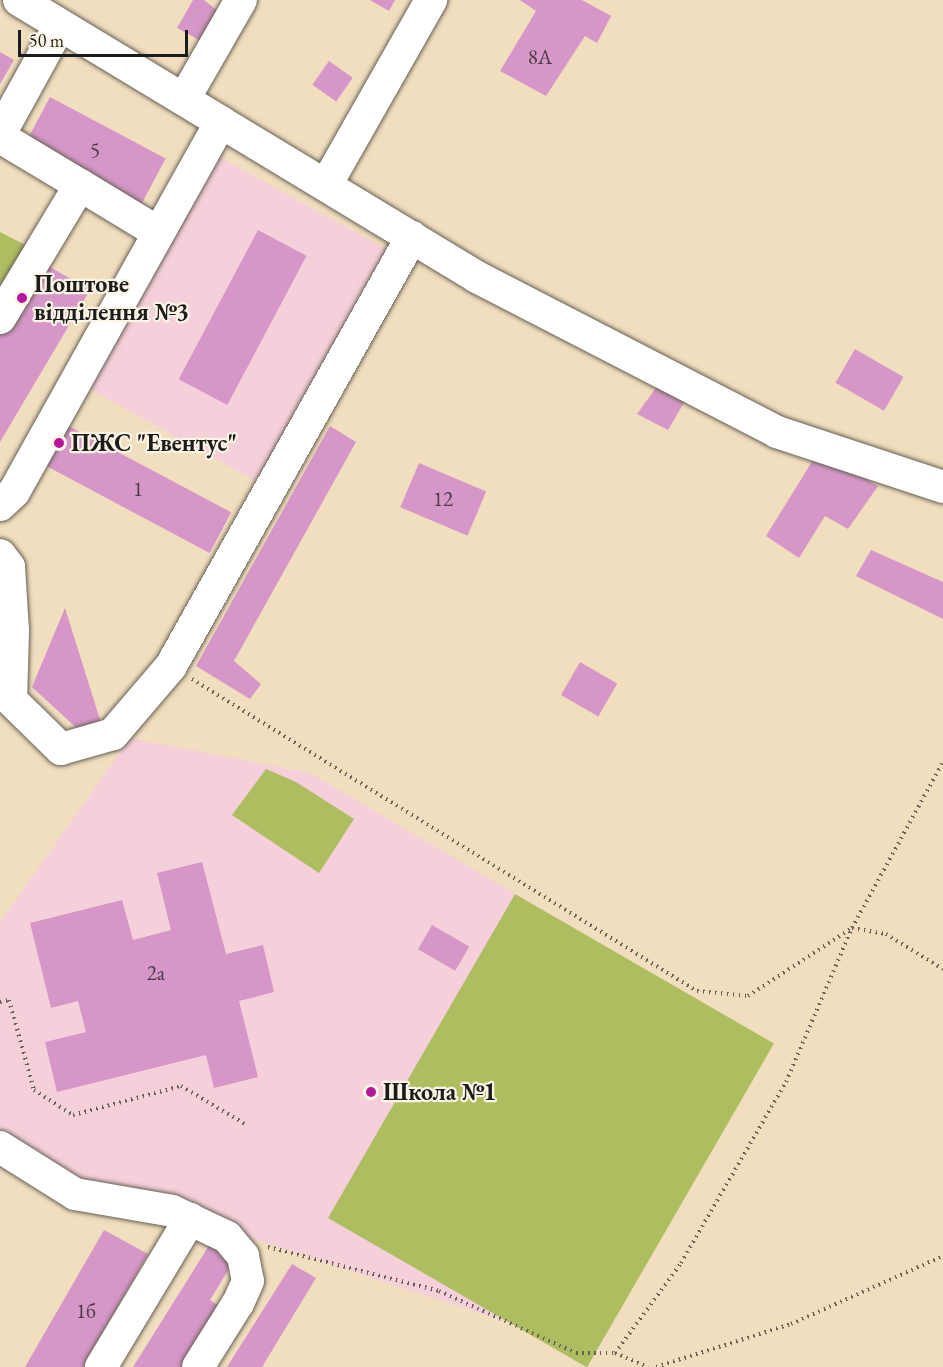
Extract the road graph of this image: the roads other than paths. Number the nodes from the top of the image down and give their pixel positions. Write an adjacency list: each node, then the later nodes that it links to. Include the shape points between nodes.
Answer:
1 (19, 0): 4 (street)
2 (241, 0): 5 (street)
3 (431, 0): 9 (street)
4 (60, 25): 5 (street); 7 (street)
5 (184, 99): 6 (street)
6 (221, 122): 9 (street); 10 (street)
7 (0, 136): 8 (street)
8 (80, 185): 10 (street); 12 (street)
9 (326, 185): 11 (street)
10 (159, 233): 14 (street, via 14,492)
11 (412, 237): 13 (street, via 477,277 777,432); 15 (street, via 171,666 113,734 61,749 11,700 13,630 9,567)
12 (0, 318)
13 (943, 487)
14 (0, 505)
15 (0, 555)
16 (0, 1147): 17 (street, via 75,1194 172,1210)
17 (190, 1219): 18 (street); 19 (street, via 227,1237 243,1256 248,1281)
18 (101, 1367)
19 (198, 1367)

